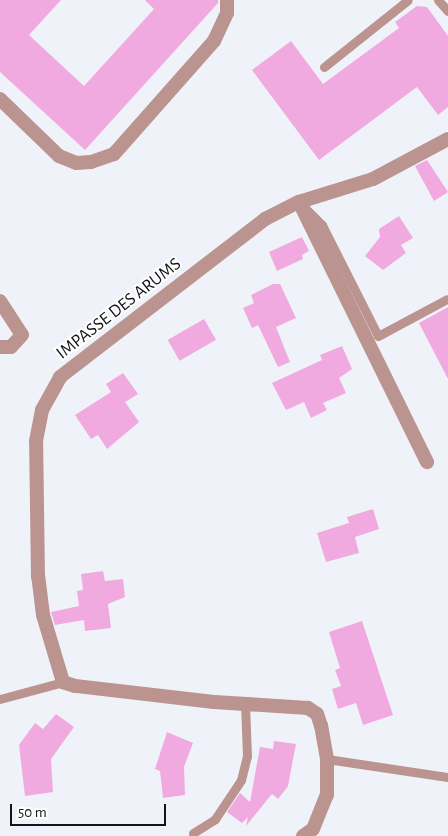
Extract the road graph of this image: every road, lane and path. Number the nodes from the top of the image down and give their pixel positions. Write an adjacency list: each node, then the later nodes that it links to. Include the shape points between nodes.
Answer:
1 (227, 0): 6 (street, via 227,13 214,40 114,154 76,163 59,156)
2 (408, 0): 5 (lane)
3 (438, 0): 4 (lane)
4 (448, 11)
5 (324, 67)
6 (0, 99)
7 (448, 139): 8 (street, IMPASSE DES ARUMS, via 373,179)
8 (299, 202): 9 (lane, via 322,225 378,336); 12 (street); 13 (street, IMPASSE DES ARUMS, via 265,220 60,378 42,410 36,440 38,576 44,614)
9 (448, 300)
10 (0, 301): 11 (street, via 22,335 11,347)
11 (0, 347)
12 (427, 462)
13 (63, 682): 14 (lane); 15 (street, via 75,686)
14 (0, 699)
15 (245, 703): 16 (street, via 308,708 317,714); 18 (lane, via 246,756 241,780 215,819)
16 (327, 759): 17 (lane); 19 (street, via 327,795 313,829)
17 (448, 776)
18 (193, 833)
19 (302, 836)

